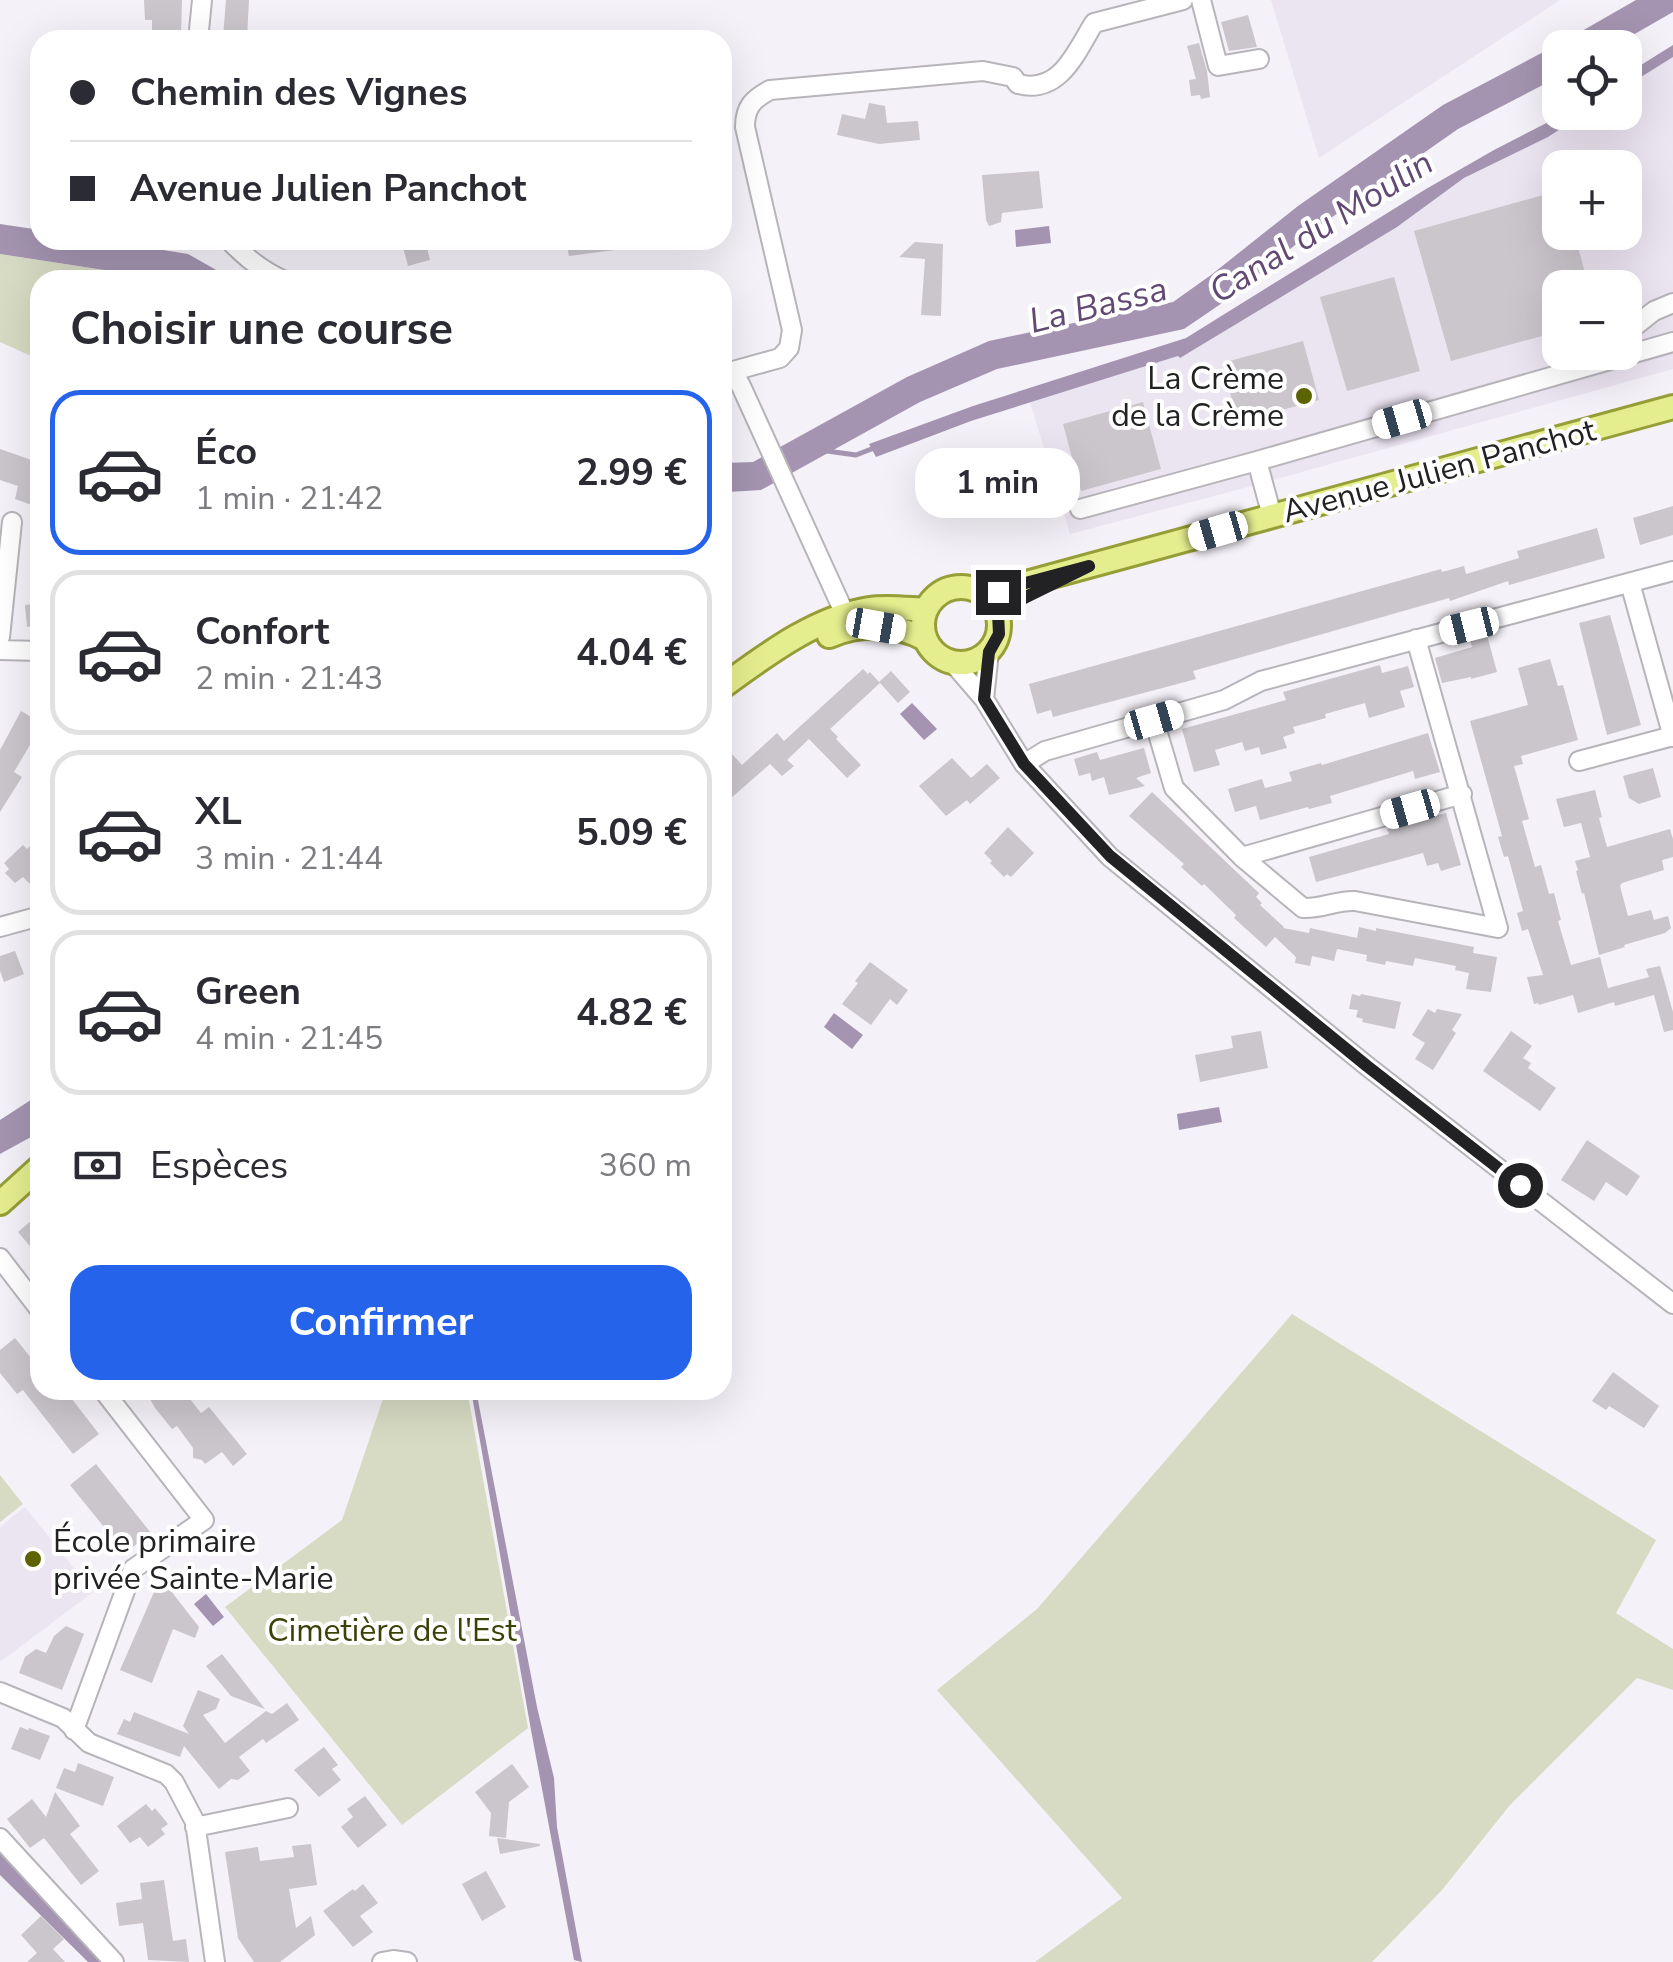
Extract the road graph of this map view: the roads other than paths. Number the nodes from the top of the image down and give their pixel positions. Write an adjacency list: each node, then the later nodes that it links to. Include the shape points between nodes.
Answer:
1 (202, 0): 4 (street)
2 (1183, 0): 13 (street, via 1094,23 1077,55 1039,88 983,71 770,90 757,97 745,127 792,330 780,358)
3 (1201, 0): 5 (street, via 1218,66)
4 (199, 30)
5 (1259, 59)
6 (238, 250): 7 (street)
7 (263, 270)
8 (1673, 303): 9 (street)
9 (1642, 321)
10 (1673, 342): 11 (street)
11 (1642, 351)
12 (1576, 370): 16 (street)
13 (732, 371)
14 (732, 379): 24 (street, via 763,431)
15 (1673, 407): 18 (main road, Avenue Julien Panchot)
16 (1257, 460): 17 (street); 18 (street)
17 (1080, 509)
18 (1272, 516): 22 (main road, Avenue Julien Panchot, via 1089,566 1026,597)
19 (12, 522): 25 (street)
20 (1673, 570): 21 (street)
21 (1630, 582): 27 (street); 35 (street)
22 (993, 605): 23 (main road, via 965,586 942,592); 30 (main road, via 999,634)
23 (925, 610): 24 (main road, via 874,608); 26 (main road)
24 (848, 621): 26 (main road); 32 (main road)
25 (0, 637)
26 (925, 638): 31 (main road)
27 (1416, 640): 34 (street, via 1262,681); 38 (street)
28 (0, 650): 29 (street)
29 (30, 651)
30 (989, 652): 31 (main road); 33 (street)
31 (953, 662): 33 (street)
32 (732, 683)
33 (984, 699): 37 (street)
34 (1154, 720): 37 (street, via 1045,751); 39 (street, via 1174,788)
35 (1673, 737): 36 (street)
36 (1578, 762)
37 (1024, 764): 46 (street, via 1125,869)
38 (1462, 794): 39 (street); 39 (street, via 1498,928 1355,901 1302,908)
39 (1242, 857)
40 (30, 918): 41 (street)
41 (0, 926)
42 (30, 1176): 43 (main road)
43 (0, 1203)
44 (0, 1258): 45 (street)
45 (30, 1297)
46 (1673, 1304)
47 (111, 1400): 49 (street, via 204,1520 133,1570)
48 (0, 1692): 49 (street, via 63,1718)
49 (74, 1730): 51 (street, via 88,1743 166,1774)
50 (288, 1808): 51 (street)
51 (195, 1827): 53 (street)
52 (0, 1838): 54 (street)
53 (214, 1957)
54 (114, 1962)
55 (382, 1962): 56 (street)
56 (406, 1962)

